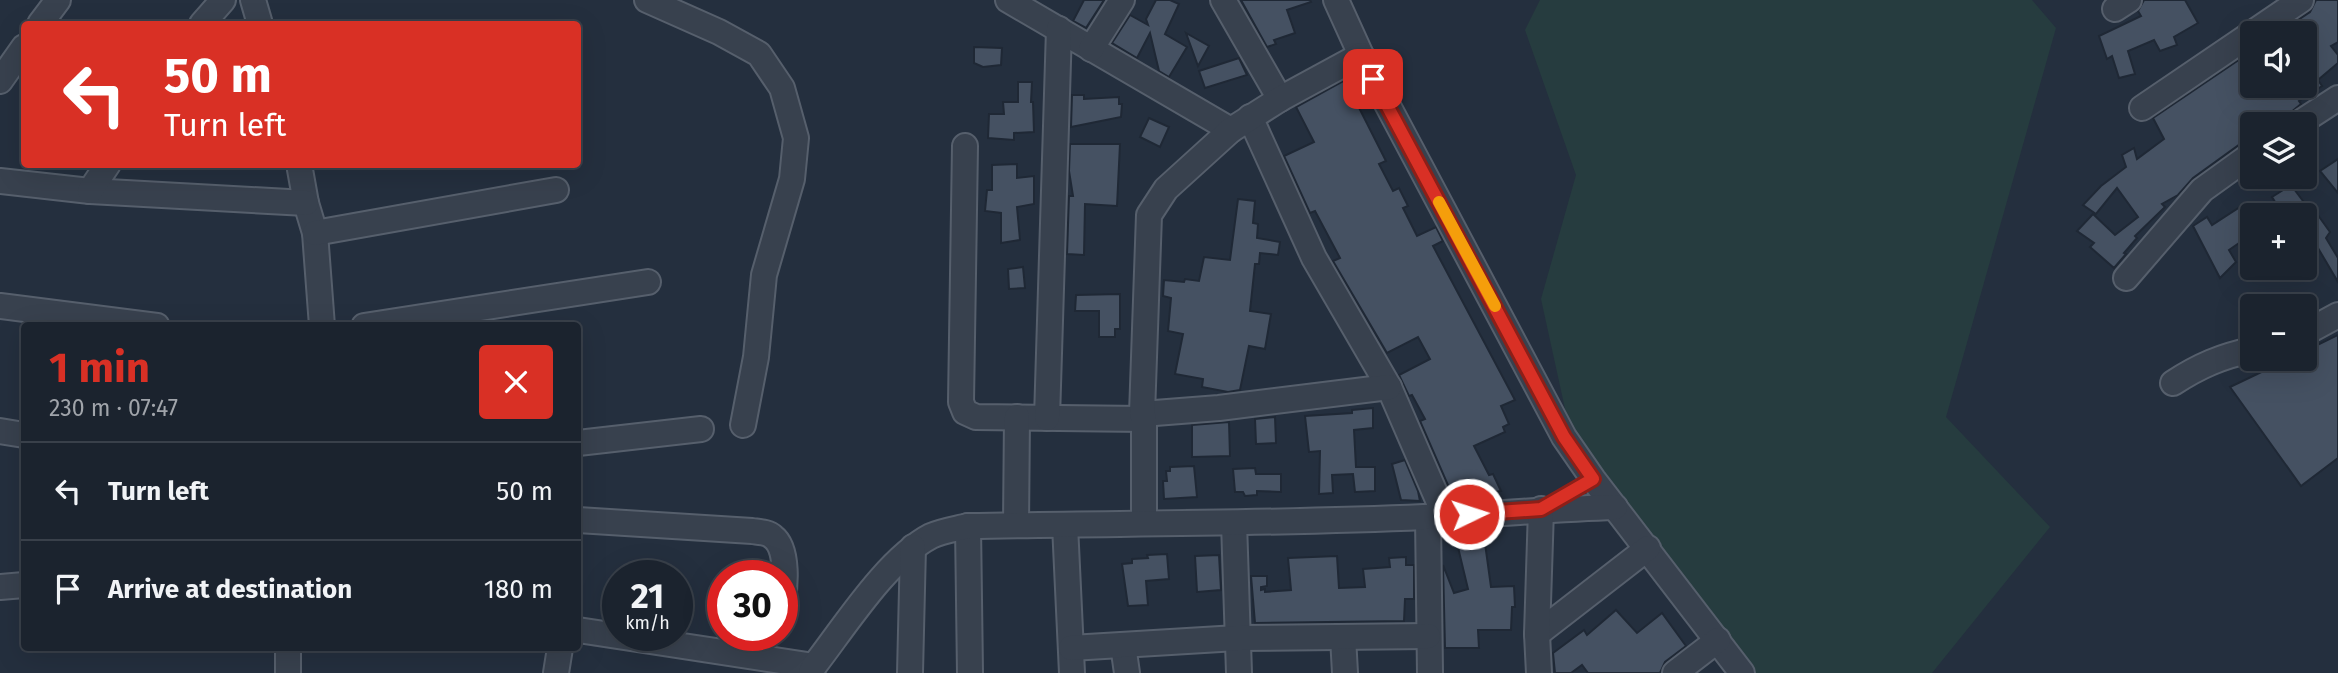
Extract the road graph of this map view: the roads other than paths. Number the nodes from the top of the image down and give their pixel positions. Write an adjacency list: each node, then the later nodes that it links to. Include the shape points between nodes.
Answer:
1 (58, 0): 10 (street)
2 (223, 0): 11 (street)
3 (253, 0): 12 (street)
4 (647, 0): 46 (street, via 759,54 782,88 796,138 792,179 764,275)
5 (1008, 0): 13 (street)
6 (1122, 0): 14 (street)
7 (1223, 0): 19 (street)
8 (1336, 0): 16 (street)
9 (2301, 0): 20 (street)
10 (42, 21)
11 (205, 21)
12 (259, 21)
13 (1059, 29): 14 (street); 45 (street)
14 (1091, 49): 22 (street)
15 (21, 51): 17 (street)
16 (1361, 55): 19 (street); 51 (street, via 1564,437)
17 (1, 79)
18 (2338, 98): 21 (street)
19 (1280, 99): 22 (street)
20 (2142, 108)
21 (2316, 112)
22 (1240, 123): 42 (street); 43 (street, via 1166,189 1149,215)
23 (965, 146): 44 (street, via 961,402 965,412 976,417)
24 (2240, 163): 32 (street, via 2202,190)
25 (104, 168): 29 (street)
26 (300, 168): 30 (street)
27 (0, 181): 29 (street)
28 (556, 190): 31 (street)
29 (90, 191): 30 (street)
30 (306, 203): 31 (street)
31 (315, 233): 37 (street)
32 (2126, 278)
33 (648, 282): 38 (street)
34 (0, 306): 36 (street)
35 (2338, 315): 39 (street)
36 (126, 322)
37 (322, 322)
38 (390, 322)
39 (2317, 326)
40 (2240, 352): 41 (street, via 2199,366)
41 (2173, 383)
42 (1389, 387): 43 (street); 54 (street)
43 (1143, 416): 45 (street); 56 (street)
44 (1017, 417): 45 (street); 58 (street)
45 (1047, 418)
46 (743, 425)
47 (701, 429): 50 (street)
48 (0, 431): 49 (street)
49 (21, 434)
50 (581, 443)
51 (1593, 479): 52 (street); 53 (street)
52 (1615, 507): 53 (street); 62 (street)
53 (1541, 509): 54 (street); 67 (street)
54 (1436, 516): 57 (street); 68 (street)
55 (581, 520): 63 (street, via 752,531 772,535)
56 (1144, 523): 57 (street); 59 (street)
57 (1234, 523): 70 (street)
58 (1016, 525): 59 (street); 60 (street)
59 (1065, 525): 74 (street)
60 (968, 526): 61 (street, via 933,535); 82 (street)
61 (913, 547): 78 (street, via 889,570); 81 (street)
62 (1648, 548): 67 (street); 71 (street)
63 (782, 560)
64 (21, 585): 65 (street)
65 (0, 587)
66 (581, 630): 72 (street)
67 (1537, 634): 88 (street)
68 (1428, 636): 69 (street); 87 (street)
69 (1343, 637): 70 (street); 86 (street)
70 (1237, 638): 73 (street); 85 (street)
71 (1718, 640): 89 (street); 90 (street)
72 (707, 641)
73 (1123, 645): 74 (street); 84 (street)
74 (1071, 648): 83 (street)
75 (288, 651): 79 (street)
76 (560, 651): 80 (street)
77 (780, 651): 78 (street)
78 (813, 669)
79 (288, 673)
80 (556, 673)
81 (910, 673)
82 (971, 673)
83 (1072, 673)
84 (1127, 673)
85 (1239, 673)
86 (1345, 673)
87 (1430, 673)
88 (1539, 673)
89 (1675, 673)
90 (1742, 673)

